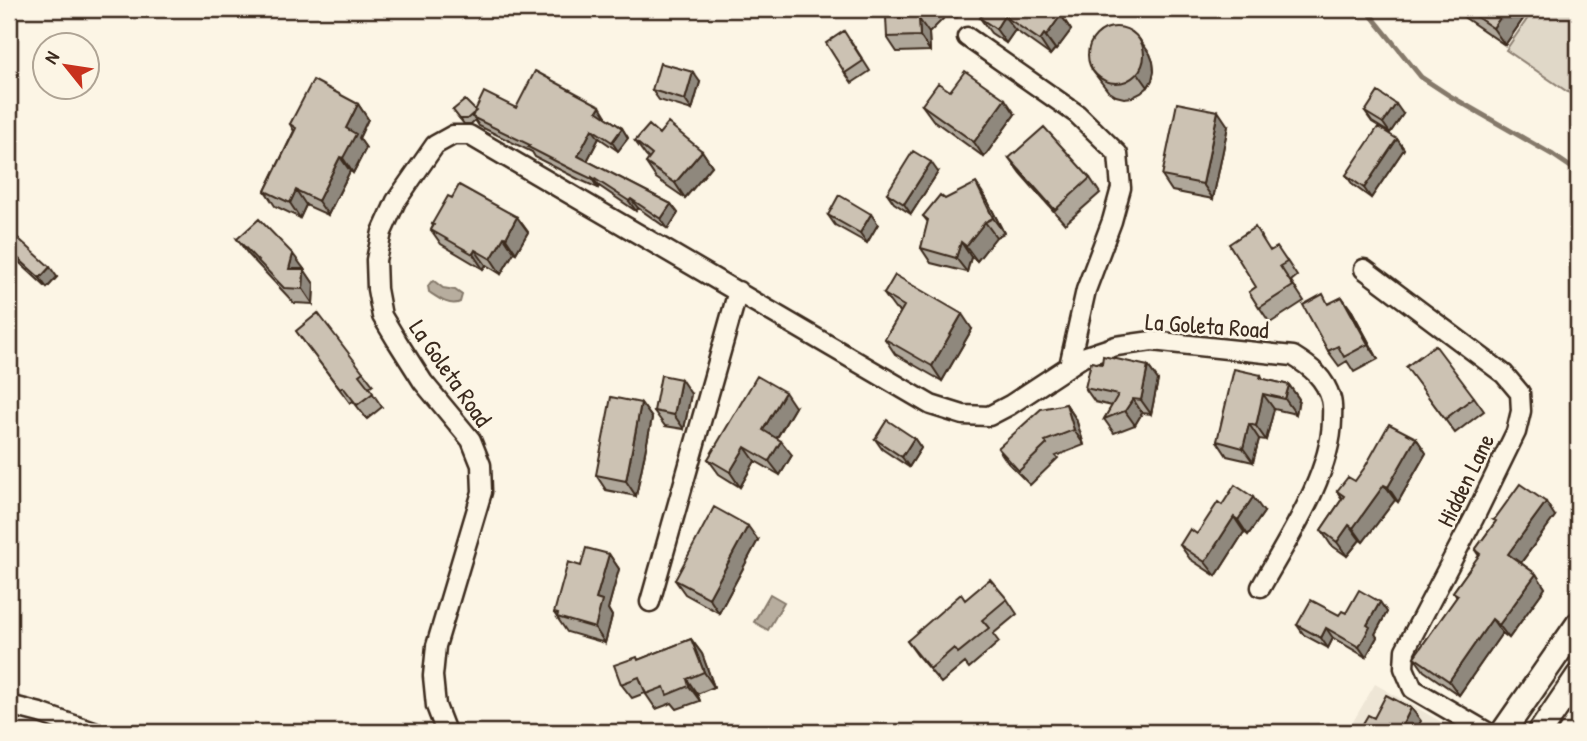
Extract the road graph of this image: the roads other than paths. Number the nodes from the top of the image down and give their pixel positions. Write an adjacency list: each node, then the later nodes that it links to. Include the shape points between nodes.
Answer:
1 (967, 37): 4 (street, via 1077,114 1118,154 1121,188 1086,290)
2 (1364, 269): 12 (street, Hidden Lane, via 1504,374 1520,393 1516,432 1405,650 1404,668 1413,689)
3 (738, 291): 4 (street, La Goleta Road, via 931,405 962,415 989,416); 6 (street); 11 (street, La Goleta Road, via 469,135 453,135 435,145 396,201 376,260 382,316 424,382 471,440 481,465 482,492 436,646 436,706)
4 (1069, 366): 5 (street, La Goleta Road, via 1116,346 1152,341 1293,356 1310,367 1332,401 1331,432 1310,500)
5 (1261, 587)
6 (650, 602)
7 (1578, 624): 13 (main road)
8 (1578, 676): 14 (main road)
9 (9, 705): 10 (street)
10 (93, 732)
11 (446, 732)
12 (1487, 732)
13 (1503, 732)
14 (1540, 732)

